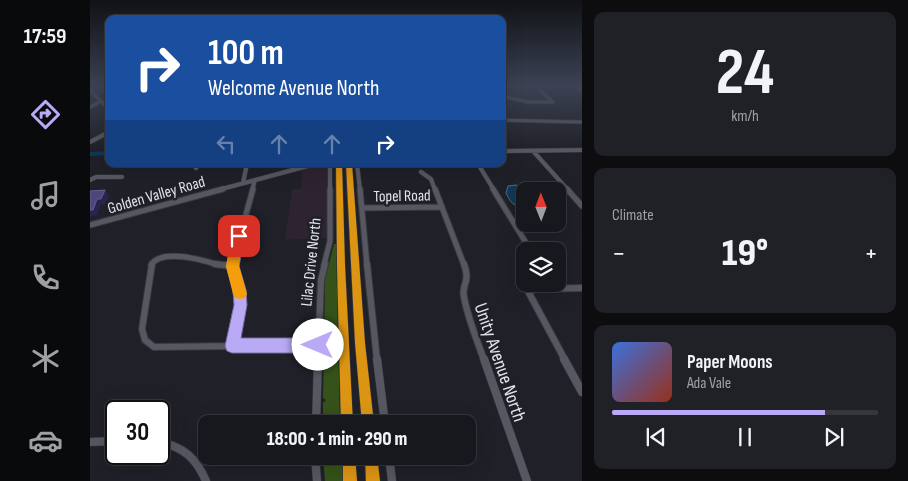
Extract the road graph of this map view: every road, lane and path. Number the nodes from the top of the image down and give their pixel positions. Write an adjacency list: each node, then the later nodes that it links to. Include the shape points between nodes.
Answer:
1 (506, 120): 2 (street)
2 (582, 122)
3 (105, 134): 4 (street)
4 (90, 142)
5 (582, 150): 7 (street)
6 (506, 151): 7 (street)
7 (533, 151): 22 (street)
8 (246, 167): 21 (street)
9 (294, 167): 16 (street)
10 (305, 167): 16 (street, Golden Valley Road)
11 (330, 167): 31 (street, Lilac Drive North, via 330,241 321,280)
12 (338, 167): 35 (highway)
13 (349, 167): 36 (highway)
14 (358, 167): 24 (street)
15 (480, 167): 26 (street)
16 (294, 170): 20 (street, Golden Valley Road)
17 (421, 172): 23 (street, Unity Avenue North, via 431,179)
18 (122, 177): 19 (street)
19 (90, 180)
20 (256, 180): 21 (street, Golden Valley Road); 27 (street)
21 (243, 183): 25 (street, Golden Valley Road)
22 (582, 206)
23 (442, 207): 24 (street, Topel Road); 50 (street, Unity Avenue North, via 468,274 463,294 466,308)
24 (362, 208): 37 (street)
25 (90, 226)
26 (525, 242)
27 (233, 266): 32 (street, via 241,298); 32 (street, via 196,258 160,257 154,260 150,267 142,335 148,344 160,348)
28 (566, 287): 29 (street)
29 (582, 288)
30 (530, 292): 33 (street)
31 (318, 345): 32 (street); 34 (street, Lilac Drive North)
32 (232, 346)
33 (582, 392)
34 (316, 415)
35 (348, 415)
36 (367, 415)
37 (384, 415)
38 (90, 442): 39 (street)
39 (105, 442)
40 (170, 445): 45 (street, via 183,448 193,457)
41 (316, 465): 46 (street)
42 (349, 465): 47 (highway)
43 (372, 465): 48 (highway)
44 (390, 465): 49 (street)
45 (206, 481)
46 (317, 481)
47 (350, 481)
48 (373, 481)
49 (392, 481)
50 (528, 481)

